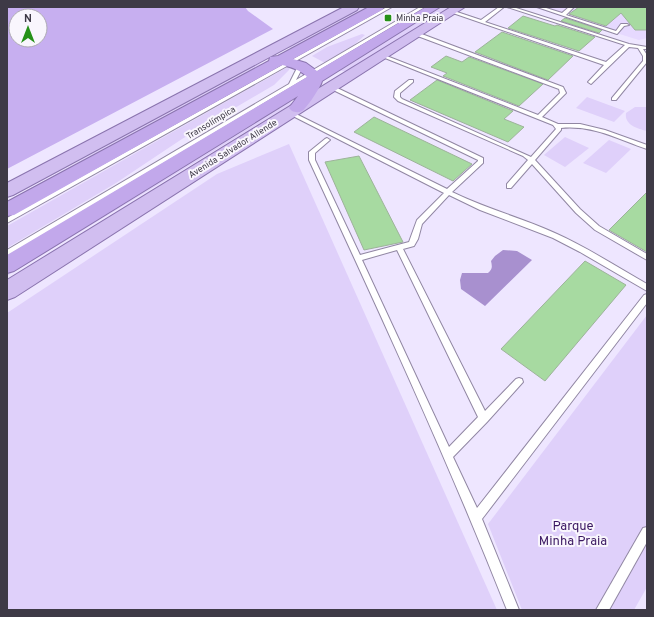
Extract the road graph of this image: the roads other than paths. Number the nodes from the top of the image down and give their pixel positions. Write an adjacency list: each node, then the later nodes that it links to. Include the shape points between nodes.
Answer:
1 (354, 7): 19 (main road)
2 (378, 7): 22 (highway, Avenida Salvador Allende)
3 (390, 7): 22 (lane, Transolímpica)
4 (423, 7): 22 (lane, Transolímpica)
5 (434, 7): 22 (highway, Avenida Salvador Allende)
6 (502, 7): 12 (lane)
7 (509, 7): 15 (lane)
8 (539, 7): 11 (lane)
9 (572, 7): 11 (lane)
10 (456, 9): 12 (lane); 14 (main road, Avenida Salvador Allende)
11 (564, 15): 13 (lane, via 617,33 622,25)
12 (482, 22): 21 (lane)
13 (627, 25)
14 (417, 34): 18 (main road, Avenida Salvador Allende); 29 (lane, via 561,88 563,93)
15 (628, 45): 16 (lane); 21 (lane)
16 (640, 47): 17 (lane); 20 (lane)
17 (647, 48)
18 (382, 56): 26 (main road, Avenida Salvador Allende); 29 (lane)
19 (252, 61): 22 (highway); 35 (main road)
20 (646, 62): 27 (lane)
21 (606, 64): 24 (lane)
22 (300, 68): 25 (lane, Transolímpica); 25 (lane); 28 (highway, via 315,84); 37 (highway, Avenida Salvador Allende); 38 (lane, Transolímpica); 43 (highway, Avenida Salvador Allende)
23 (411, 81): 33 (lane, via 397,92 400,100)
24 (591, 82)
25 (289, 87): 40 (lane, Transolímpica)
26 (332, 87): 28 (main road, Avenida Salvador Allende); 36 (lane, via 481,159 481,162)
27 (614, 99)
28 (294, 111): 36 (lane); 45 (main road, Avenida Salvador Allende)
29 (538, 118): 30 (lane)
30 (558, 126): 32 (lane, via 570,125 614,134); 33 (lane, via 559,129)
31 (327, 140): 42 (lane, via 312,152 312,160)
32 (647, 147)
33 (531, 159): 34 (lane); 41 (lane, via 597,228)
34 (509, 186)
35 (7, 190)
36 (448, 192): 39 (lane, via 416,226 414,241); 44 (lane, via 466,202 563,239)
37 (7, 210)
38 (7, 221)
39 (398, 248): 42 (lane); 48 (lane)
40 (7, 253)
41 (647, 257)
42 (358, 258): 49 (lane)
43 (7, 265)
44 (647, 288)
45 (7, 291)
46 (647, 297): 50 (lane)
47 (519, 382): 48 (lane)
48 (484, 419): 49 (lane)
49 (447, 456): 50 (lane)
50 (476, 518): 52 (lane)
51 (647, 532): 53 (lane)
52 (513, 610)
53 (602, 610)

